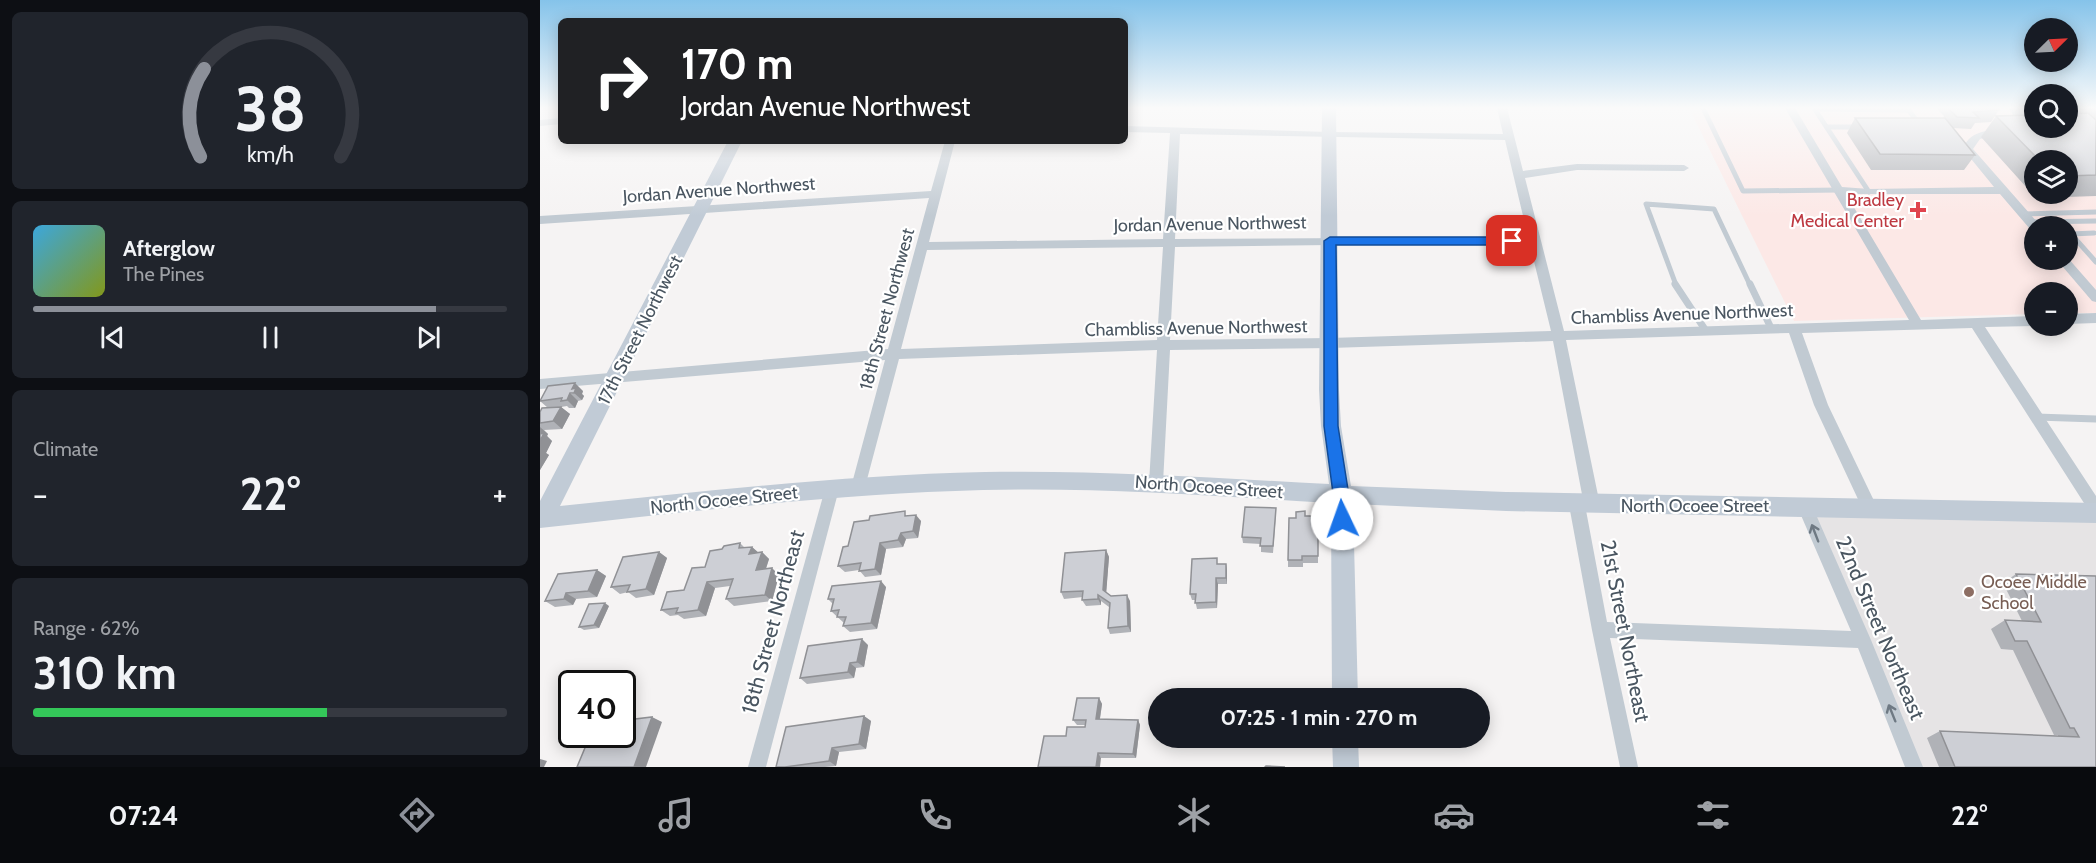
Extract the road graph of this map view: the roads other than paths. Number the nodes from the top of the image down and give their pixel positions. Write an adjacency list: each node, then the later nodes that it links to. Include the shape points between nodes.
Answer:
1 (734, 144): 16 (street, 17th Street Northwest)
2 (949, 144): 15 (street, 18th Street Northwest)
3 (1173, 144): 26 (street)
4 (1329, 144): 24 (street)
5 (1510, 144): 11 (street, 21st Street Northeast)
6 (1720, 144): 12 (lane, via 1743,190)
7 (1811, 144): 12 (street)
8 (1838, 144): 14 (lane)
9 (1969, 144): 13 (street, via 1968,148)
10 (1684, 168): 11 (street, via 1577,167)
11 (1519, 175): 25 (street, 21st Street Northeast)
12 (1839, 190): 14 (street); 35 (street)
13 (2002, 190): 14 (street); 18 (street)
14 (1869, 192)
15 (935, 194): 16 (street, Jordan Avenue Northwest); 27 (street, 18th Street Northwest)
16 (702, 209): 20 (street, Jordan Avenue Northwest); 43 (street, 17th Street Northwest)
17 (2096, 212): 19 (lane)
18 (2025, 216)
19 (2066, 216)
20 (540, 220)
21 (2078, 221): 22 (lane)
22 (2096, 221)
23 (2095, 234): 28 (lane, via 2071,234)
24 (1330, 241): 25 (street, Jordan Avenue Northwest); 26 (street, Jordan Avenue Northwest); 40 (street)
25 (1535, 242): 39 (street, 21st Street Northeast)
26 (1168, 243): 27 (street, Jordan Avenue Northwest); 41 (street)
27 (922, 246): 42 (street, 18th Street Northwest)
28 (2096, 262)
29 (2072, 270): 30 (street)
30 (2096, 298)
31 (2096, 318): 32 (street)
32 (2078, 319)
33 (2024, 322): 34 (street, Chambliss Avenue Northwest)
34 (1976, 324): 35 (street, Chambliss Avenue Northwest); 45 (street)
35 (1918, 325): 36 (street, Chambliss Avenue Northwest)
36 (1793, 327): 37 (street, Chambliss Avenue Northwest); 54 (street, via 1821,405)
37 (1771, 328): 38 (street, Chambliss Avenue Northwest); 38 (lane, via 1714,209 1646,204 1675,283)
38 (1706, 331): 39 (street, Chambliss Avenue Northwest)
39 (1559, 336): 40 (street, Chambliss Avenue Northwest); 52 (street, 21st Street Northeast)
40 (1330, 343): 41 (street, Chambliss Avenue Northwest); 51 (street, via 1331,426)
41 (1164, 345): 42 (street, Chambliss Avenue Northwest); 47 (street)
42 (893, 354): 43 (street, Chambliss Avenue Northwest); 48 (street, 18th Street Northwest)
43 (615, 379): 44 (street, Chambliss Avenue Northwest); 57 (street, 17th Street Northwest)
44 (540, 384)
45 (2036, 417): 46 (lane); 50 (street)
46 (2096, 419)
47 (1156, 483): 48 (street, North Ocoee Street, via 981,481); 51 (street, North Ocoee Street)
48 (858, 487): 49 (street, North Ocoee Street)
49 (832, 489): 57 (street, North Ocoee Street); 62 (street, 18th Street Northeast)
50 (2090, 491): 55 (street)
51 (1342, 496): 52 (street, North Ocoee Street); 60 (street)
52 (1584, 505): 53 (street, North Ocoee Street); 58 (street, 21st Street Northeast)
53 (1805, 506): 54 (street, North Ocoee Street); 59 (street, 22nd Street Northeast, one-way to 53)
54 (1869, 507): 56 (street, North Ocoee Street)
55 (2096, 508)
56 (2096, 513)
57 (542, 518)
58 (1600, 630): 59 (street); 64 (street, 21st Street Northeast)
59 (1863, 640): 65 (street, 22nd Street Northeast, one-way to 59)
60 (1345, 688)
61 (1345, 748): 63 (street)
62 (757, 767)
63 (1346, 767)
64 (1629, 767)
65 (1914, 767)

